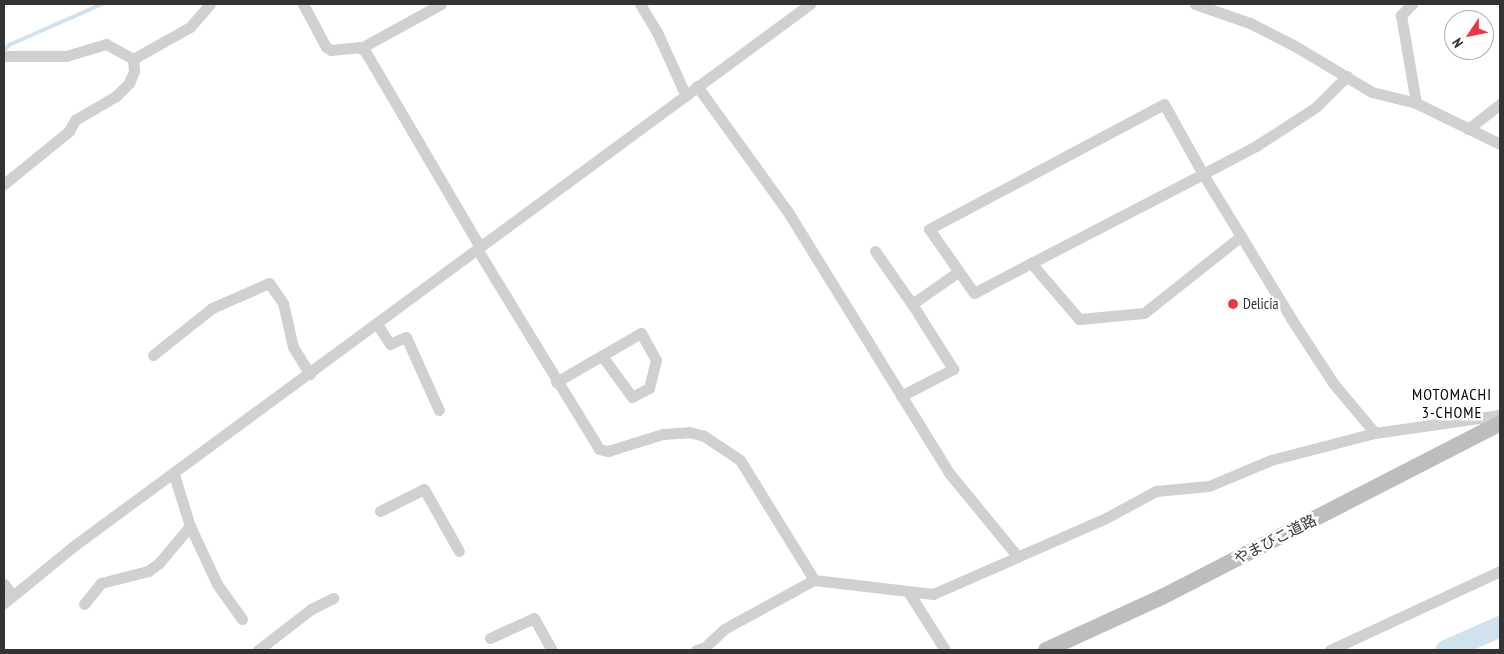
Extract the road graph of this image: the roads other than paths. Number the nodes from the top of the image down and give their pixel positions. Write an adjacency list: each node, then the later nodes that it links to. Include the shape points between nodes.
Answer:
1 (210, 4): 10 (street, via 190,27)
2 (302, 4): 8 (street, via 326,47 331,50)
3 (441, 4): 8 (street)
4 (640, 4): 13 (street, via 658,32)
5 (810, 4): 12 (street)
6 (1195, 4): 11 (street, via 1250,23)
7 (1412, 4): 14 (street, via 1401,16)
8 (361, 48): 21 (street)
9 (4, 56): 10 (street, via 66,56 106,44)
10 (133, 59): 19 (street, via 134,71 129,83 116,96 75,120 69,131)
11 (1347, 76): 14 (street, via 1372,92); 18 (street, via 1316,107 1256,146)
12 (697, 86): 13 (street); 31 (street, via 788,212)
13 (686, 96): 21 (street)
14 (1416, 103): 16 (street)
15 (1500, 104): 16 (street)
16 (1468, 129): 17 (street)
17 (1500, 144)
18 (1203, 174): 20 (street); 23 (street); 24 (street, via 1164,104 929,229)
19 (4, 184)
20 (1241, 236): 23 (street, via 1144,313 1079,320); 35 (street, via 1333,383)
21 (479, 248): 26 (street); 30 (street)
22 (875, 251): 25 (street)
23 (1031, 263): 24 (street, via 974,293)
24 (958, 272): 25 (street)
25 (912, 304): 31 (street, via 953,369)
26 (377, 324): 29 (street); 32 (street, via 390,344 406,338)
27 (153, 355): 29 (street, via 212,308 269,283 283,303 294,347)
28 (602, 356): 28 (street, via 642,333 656,360 649,388 632,397); 30 (street)
29 (310, 374): 36 (street)
30 (556, 382): 42 (street, via 599,449 608,451 663,434 689,432 704,436 740,460)
31 (901, 396): 40 (street, via 950,474)
32 (438, 410)
33 (1500, 415): 35 (street)
34 (1500, 423): 54 (street, やまびこ道路, via 1162,597)
35 (1375, 433): 40 (street, via 1271,460 1209,486 1156,492)
36 (174, 475): 38 (street); 46 (street)
37 (380, 511): 39 (street, via 424,489)
38 (190, 526): 47 (street, via 159,564 148,571 101,584); 48 (street, via 217,584)
39 (459, 551)
40 (1018, 557): 44 (street, via 933,594)
41 (1500, 572): 55 (street)
42 (814, 580): 44 (street); 50 (street, via 724,629)
43 (4, 584): 46 (street)
44 (909, 593): 53 (street)
45 (334, 598): 51 (street, via 311,609)
46 (8, 599)
47 (84, 604)
48 (242, 619)
49 (490, 638): 52 (street, via 534,618)
50 (702, 649)
51 (258, 650)
52 (552, 650)
53 (945, 650)
54 (1046, 650)
55 (1330, 650)

